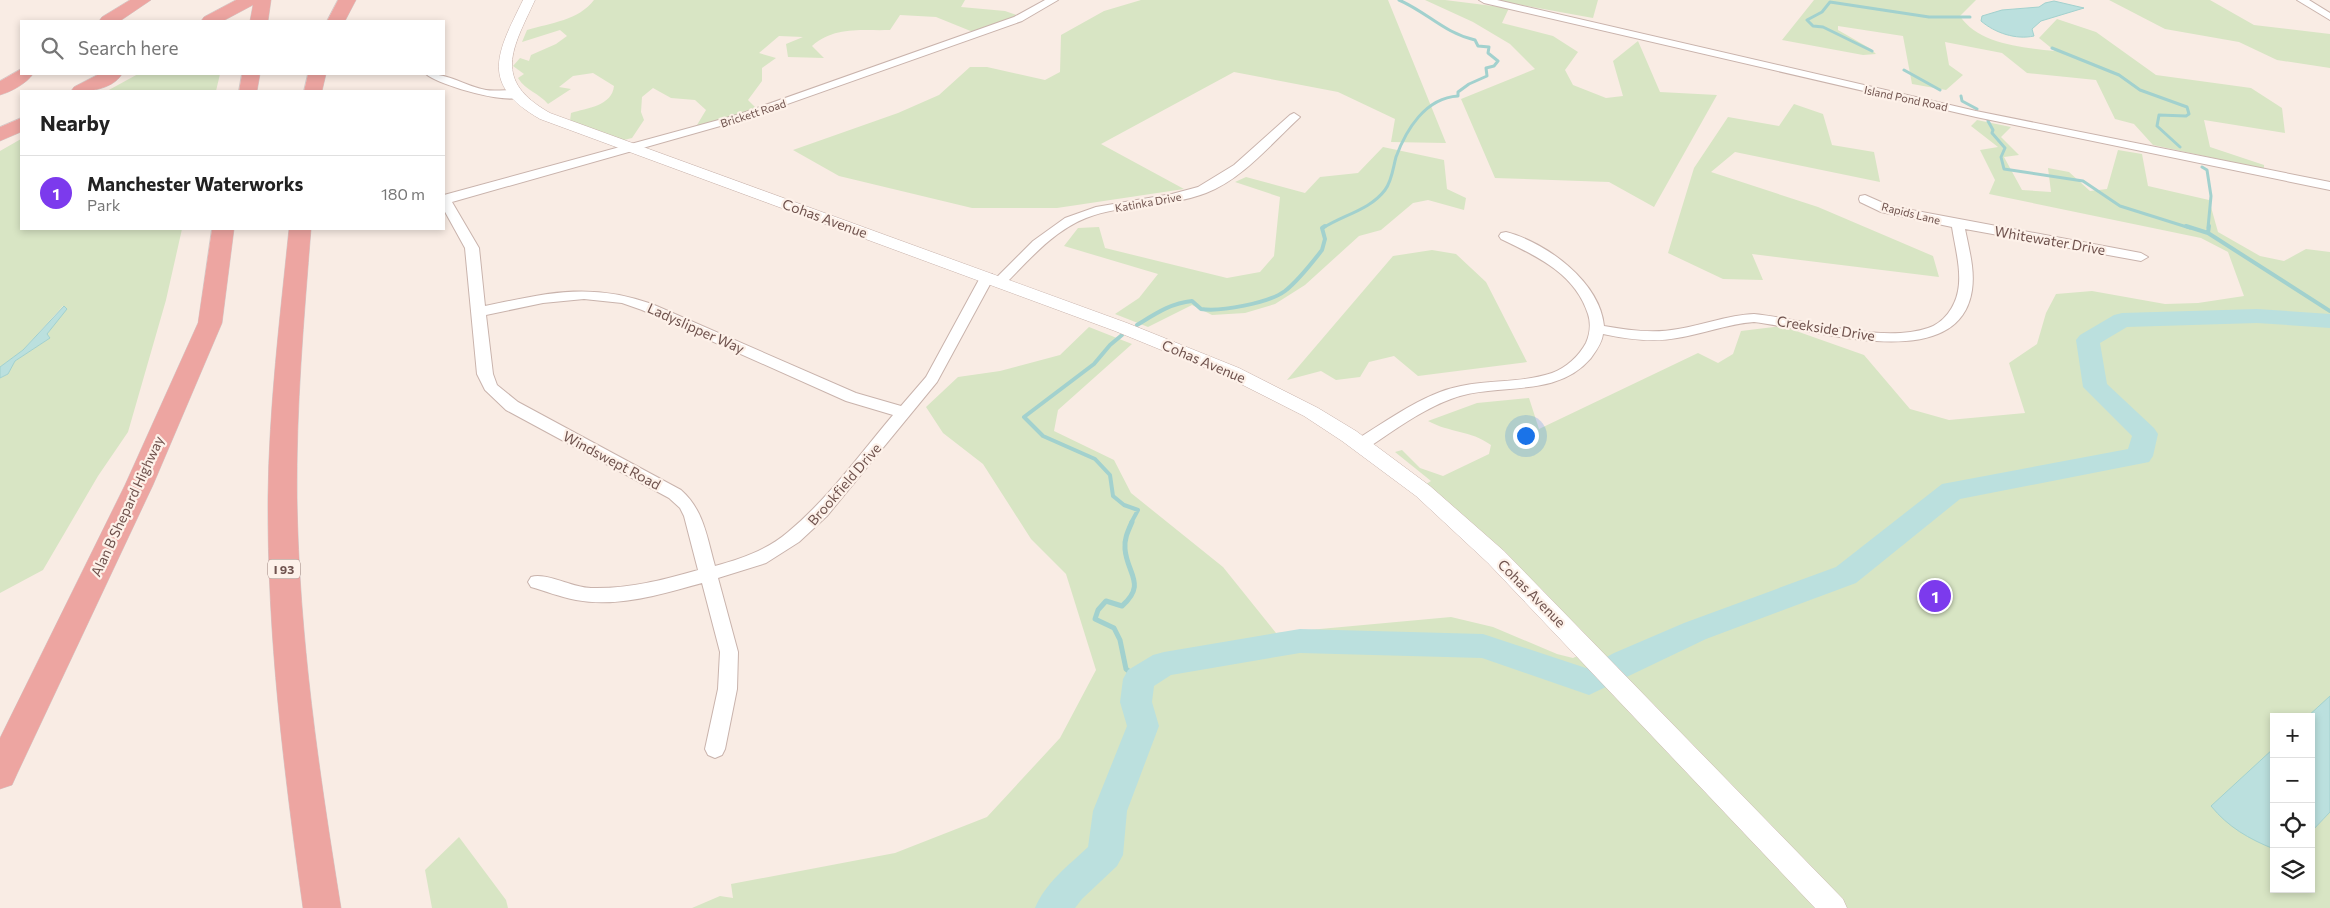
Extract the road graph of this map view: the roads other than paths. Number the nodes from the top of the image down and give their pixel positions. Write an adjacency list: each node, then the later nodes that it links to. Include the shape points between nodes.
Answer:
1 (142, 0): 9 (highway)
2 (347, 0): 11 (highway)
3 (529, 0): 21 (street, Cohas Avenue, via 505,59 508,79)
4 (1053, 0): 25 (street, Brickett Road, via 1018,19 838,84 741,117)
5 (1484, 0): 26 (street, Island Pond Road, via 1940,106)
6 (2302, 0): 8 (street)
7 (258, 7): 10 (highway)
8 (2330, 17)
9 (110, 20)
10 (213, 20)
11 (337, 20)
12 (22, 75): 17 (highway)
13 (111, 75): 18 (highway)
14 (251, 75): 19 (highway)
15 (317, 75): 20 (highway)
16 (435, 75): 21 (street, via 484,93)
17 (0, 89)
18 (83, 90)
19 (248, 90)
20 (313, 90)
21 (518, 95): 25 (street, Cohas Avenue, via 530,107 562,123)
22 (1294, 117): 35 (street, Katinka Drive, via 1220,181 1184,196 1098,211 1065,223)
23 (20, 125): 24 (highway)
24 (0, 135)
25 (631, 148): 27 (street, Brickett Road); 35 (street, Cohas Avenue)
26 (2330, 186)
27 (445, 200)
28 (1865, 200): 30 (street, Rapids Lane, via 1886,209)
29 (445, 202): 36 (street, Windswept Road, via 472,248)
30 (1958, 224): 34 (street, Whitewater Drive); 37 (street, Creekside Drive, via 1965,294 1955,318 1937,331 1894,339 1756,318 1736,319 1676,334 1632,335)
31 (223, 230): 43 (highway, Alan B Shepard Highway, via 210,323 139,485)
32 (300, 230): 44 (highway, I 93, via 286,425 283,542 289,661)
33 (1506, 236): 37 (street, via 1566,270 1594,308)
34 (2141, 257)
35 (993, 279): 38 (street, Brookfield Drive, via 936,374); 39 (street, Cohas Avenue, via 1232,372 1311,412)
36 (479, 312): 38 (street, Ladyslipper Way, via 567,295 618,296 851,397); 40 (street, Windswept Road, via 485,374 494,391 512,406 675,494 693,516)
37 (1598, 329): 39 (street, via 1592,346 1578,364 1559,376 1447,394)
38 (904, 413): 40 (street, Brookfield Drive, via 808,526 760,558)
39 (1360, 444): 45 (street, Cohas Avenue, via 1423,491 1532,593)
40 (710, 575): 41 (street, Brookfield Drive, via 644,592 608,596 575,593); 42 (street, Windswept Road, via 729,652 730,673 728,699)
41 (537, 582)
42 (715, 749)
43 (0, 774)
44 (322, 908)
45 (1833, 908)

